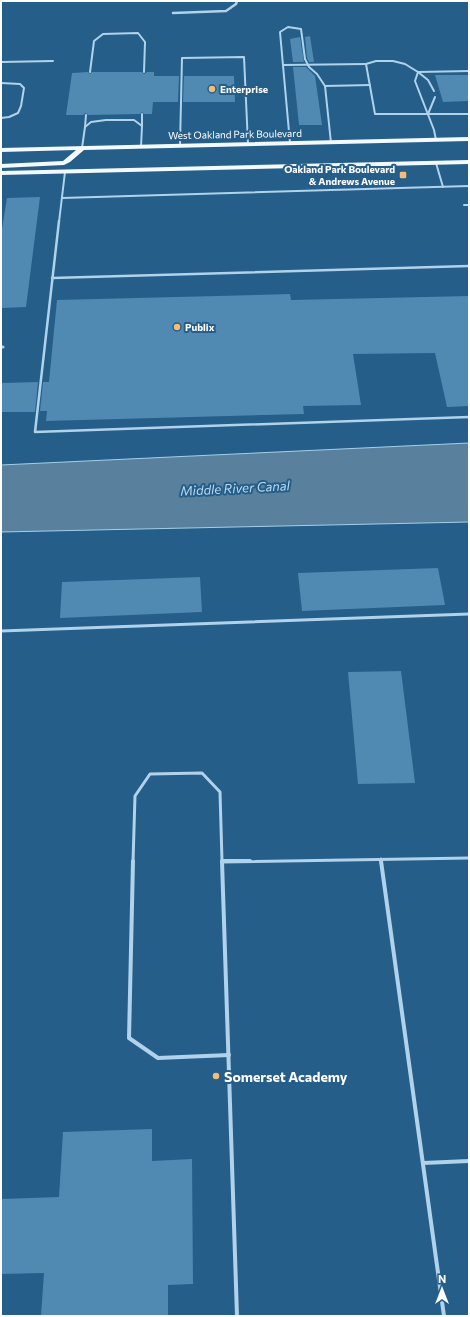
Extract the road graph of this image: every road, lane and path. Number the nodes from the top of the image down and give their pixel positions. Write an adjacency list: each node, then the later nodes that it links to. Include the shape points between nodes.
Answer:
1 (237, 1): 2 (street, via 226,11)
2 (173, 13)
3 (53, 60): 4 (lane)
4 (1, 62)
5 (366, 64): 7 (lane); 11 (lane, via 392,60); 14 (lane)
6 (283, 65): 7 (lane); 7 (lane, via 280,32 294,27 301,29 304,59); 27 (lane)
7 (308, 65): 13 (lane)
8 (469, 71): 11 (lane)
9 (90, 72): 10 (lane, via 94,41 103,34 138,33 145,42)
10 (144, 72)
11 (418, 72): 15 (lane, via 428,80); 18 (lane, via 415,81)
12 (1, 83): 21 (lane, via 20,84 24,88 17,116)
13 (325, 86): 14 (lane); 26 (lane)
14 (370, 86): 18 (lane, via 375,114)
15 (434, 91)
16 (435, 97): 18 (lane)
17 (142, 114): 22 (lane)
18 (428, 114): 19 (lane); 25 (lane)
19 (469, 114)
20 (86, 115): 23 (lane)
21 (1, 118)
22 (142, 126): 23 (lane, via 134,120 106,120 91,122); 30 (lane)
23 (85, 127): 31 (lane)
24 (469, 139): 25 (main road, West Oakland Park Boulevard)
25 (436, 140): 26 (main road, West Oakland Park Boulevard)
26 (331, 142): 27 (main road, West Oakland Park Boulevard)
27 (290, 143): 28 (main road, West Oakland Park Boulevard)
28 (248, 144): 29 (main road, West Oakland Park Boulevard); 29 (lane, via 244,57 182,58)
29 (180, 145): 30 (main road, West Oakland Park Boulevard)
30 (141, 147): 31 (main road, West Oakland Park Boulevard)
31 (82, 148): 32 (main road, West Oakland Park Boulevard); 35 (main road, via 64,163)
32 (1, 150)
33 (469, 162): 34 (main road)
34 (436, 163): 36 (main road); 39 (lane)
35 (1, 166)
36 (65, 172): 37 (main road); 40 (lane)
37 (1, 174)
38 (469, 186): 39 (lane)
39 (443, 187): 40 (lane)
40 (62, 198): 44 (lane)
41 (469, 204): 42 (lane)
42 (464, 205)
43 (469, 266): 44 (lane)
44 (52, 278): 45 (lane, via 35,432)
45 (469, 417)
46 (469, 614): 47 (lane)
47 (1, 631)
48 (469, 858): 49 (lane)
49 (381, 859): 50 (lane); 53 (lane)
50 (222, 861): 51 (lane); 51 (lane, via 220,792 202,773 150,774 135,796 129,1038 158,1058)
51 (229, 1055): 54 (lane)
52 (469, 1161): 53 (lane)
53 (423, 1163): 55 (lane)
54 (237, 1316)
55 (444, 1316)

